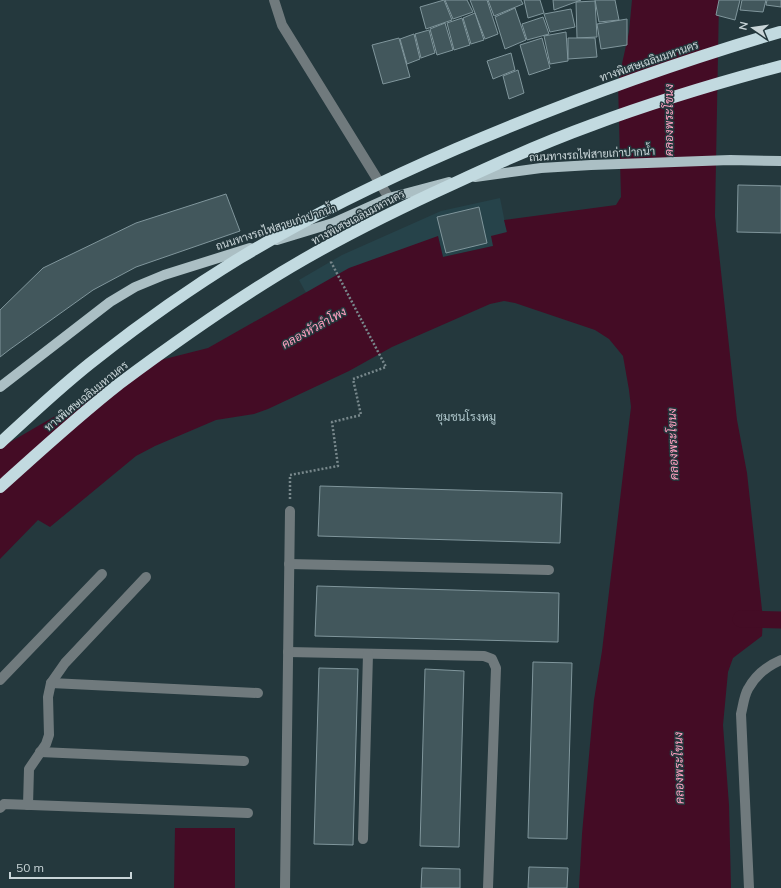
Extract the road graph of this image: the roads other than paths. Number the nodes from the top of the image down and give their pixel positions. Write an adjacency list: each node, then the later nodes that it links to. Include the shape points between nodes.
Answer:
1 (274, 0): 5 (street, via 282,26)
2 (780, 32): 7 (highway, ทางพิเศษเฉลิมมหานคร, bridge, via 570,102 415,167 325,210 241,257 169,305 96,358)
3 (781, 66): 8 (highway, ทางพิเศษเฉลิมมหานคร, bridge, via 681,95 592,125 514,156 345,236 264,283 118,385)
4 (781, 161): 5 (main road, ถนนทางรถไฟสายเก่าปากน้ำ, via 730,160 541,168 444,183)
5 (389, 198): 6 (main road, ถนนทางรถไฟสายเก่าปากน้ำ, via 333,223 164,275 134,287 110,302)
6 (0, 387)
7 (0, 443)
8 (0, 487)
9 (290, 511): 10 (street)
10 (289, 564): 11 (street); 14 (street)
11 (549, 570)
12 (102, 574): 17 (street)
13 (146, 577): 18 (street, via 65,663)
14 (288, 652): 15 (street); 26 (street)
15 (368, 654): 25 (street); 27 (street, via 484,656 492,659 496,668)
16 (781, 660): 28 (street, via 771,664 748,690 741,714)
17 (0, 680)
18 (51, 683): 19 (street); 20 (street, via 48,697 49,735)
19 (258, 693)
20 (40, 752): 21 (street); 22 (street, via 29,769)
21 (244, 761)
22 (28, 805): 23 (street, via 4,804); 24 (street)
23 (0, 807)
24 (248, 813)
25 (363, 839)
26 (285, 888)
27 (488, 888)
28 (749, 888)

